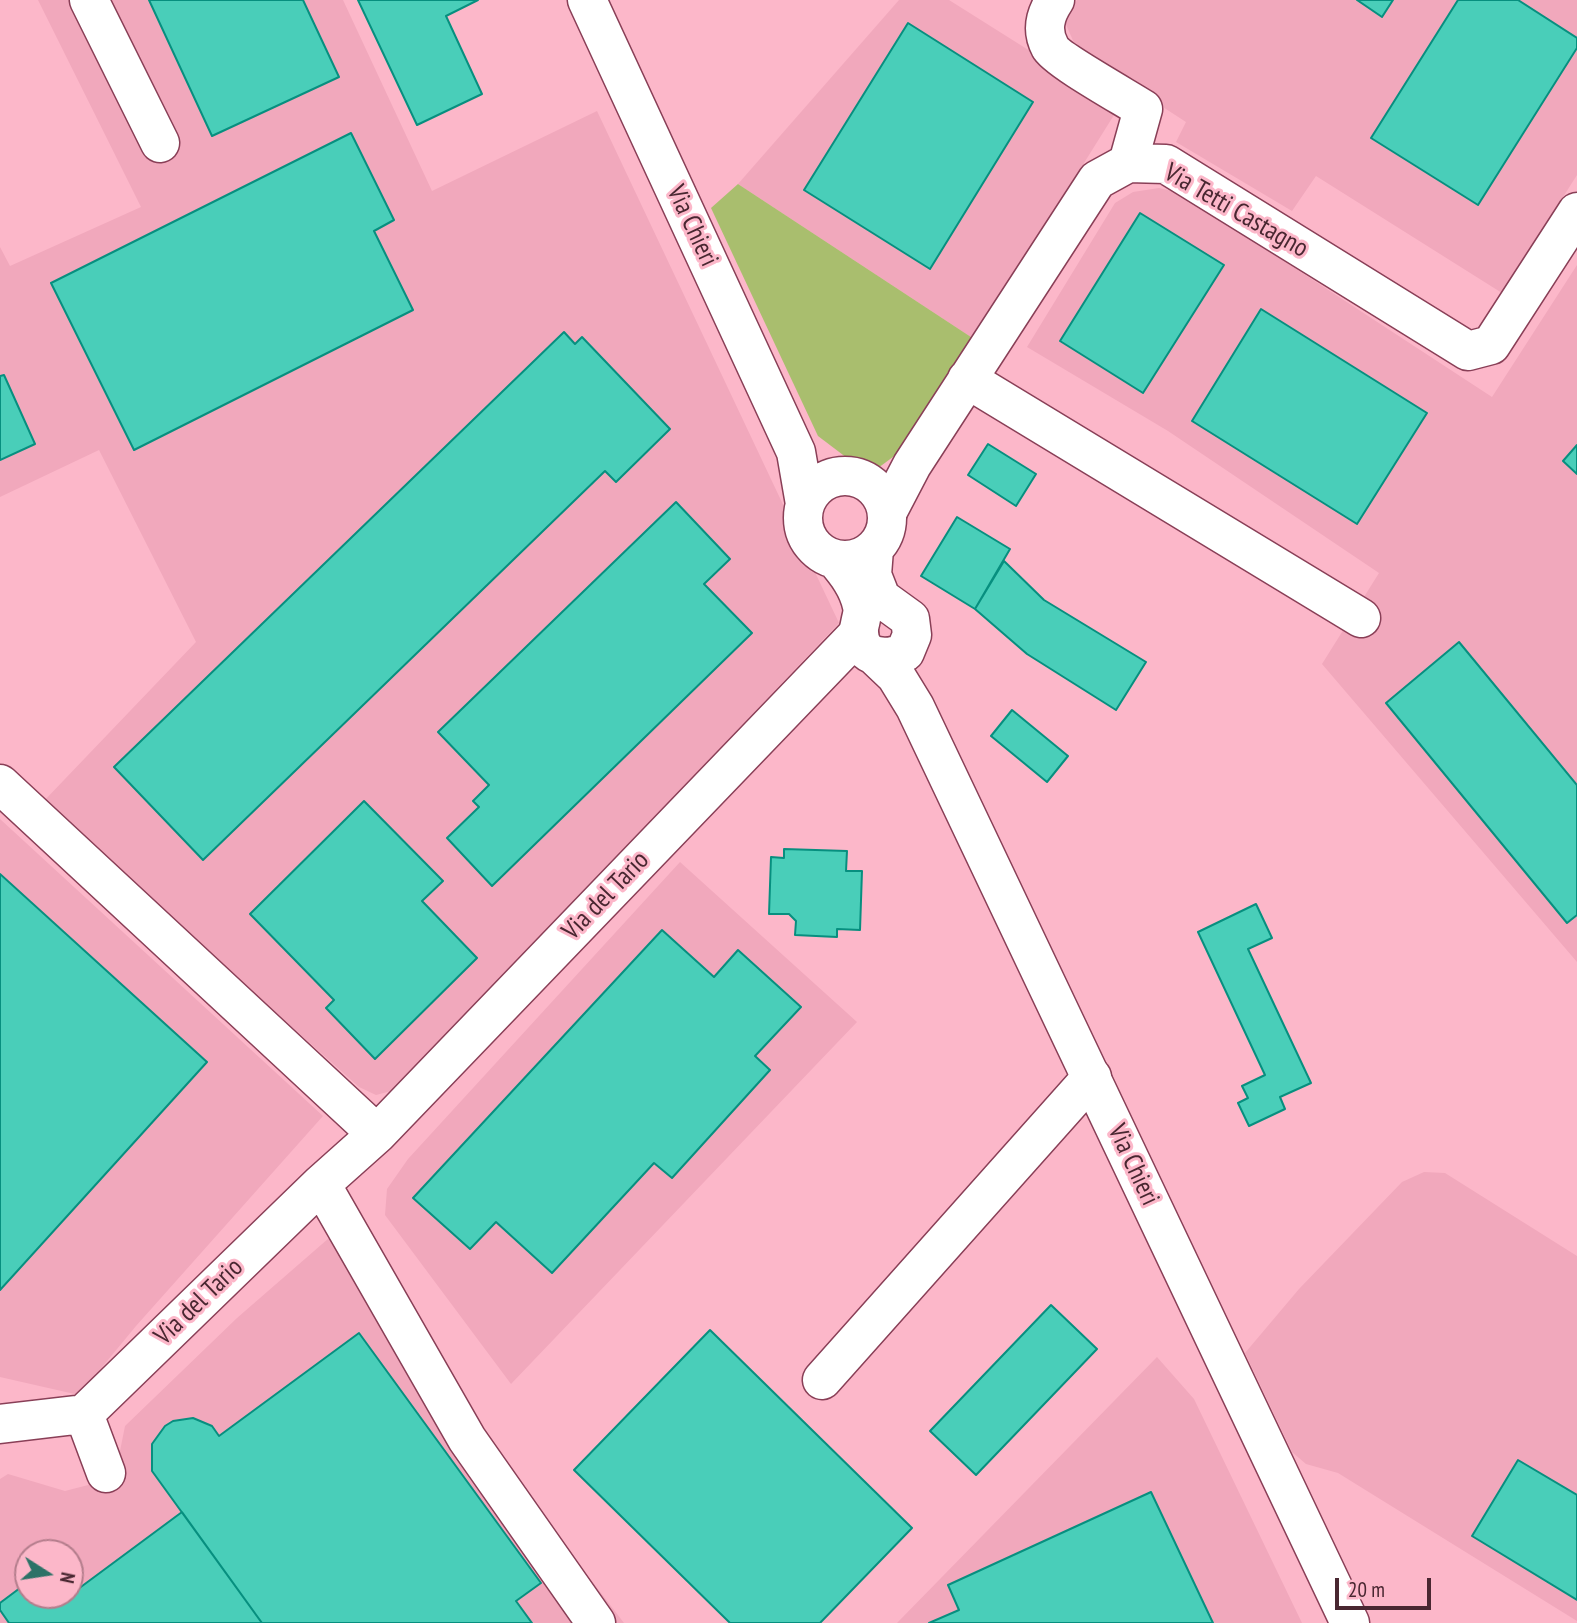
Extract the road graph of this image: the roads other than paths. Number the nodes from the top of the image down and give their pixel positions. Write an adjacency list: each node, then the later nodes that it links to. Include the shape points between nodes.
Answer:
1 (89, 0): 4 (street)
2 (587, 0): 8 (street, Via Chieri)
3 (1055, 0): 5 (street, via 1046,13 1044,31 1051,50 1143,109)
4 (160, 143)
5 (1128, 163): 6 (street, Via Tetti Castagno, via 1166,164 1468,351 1491,345); 7 (street, Via Tetti Castagno, via 1097,180)
6 (1577, 212)
7 (967, 379): 9 (street, Via Tetti Castagno, via 912,465); 13 (street)
8 (796, 452): 9 (street); 10 (street, Via Chieri)
9 (864, 490): 10 (street, via 817,487); 11 (street, via 887,525)
10 (805, 504): 12 (street, Via Chieri, via 803,518 812,544)
11 (874, 549): 12 (street, via 849,560); 14 (street, via 873,575 881,598 910,619)
12 (835, 559): 15 (street, Via Chieri, via 852,580 862,607)
13 (1361, 618)
14 (912, 635): 15 (street, via 905,652 890,659); 16 (street, Via Chieri)
15 (859, 649): 16 (street, Via Chieri, via 896,676); 19 (street, Via del Tario)
16 (915, 707): 18 (street, Via Chieri)
17 (0, 784): 19 (street)
18 (1092, 1077): 21 (street); 26 (street, Via Chieri)
19 (377, 1134): 20 (street, Via del Tario)
20 (321, 1184): 22 (street, Via del Tario); 25 (street, via 467,1439)
21 (822, 1380)
22 (83, 1414): 23 (street); 24 (street)
23 (0, 1424)
24 (106, 1473)
25 (596, 1623)
26 (1350, 1623)

